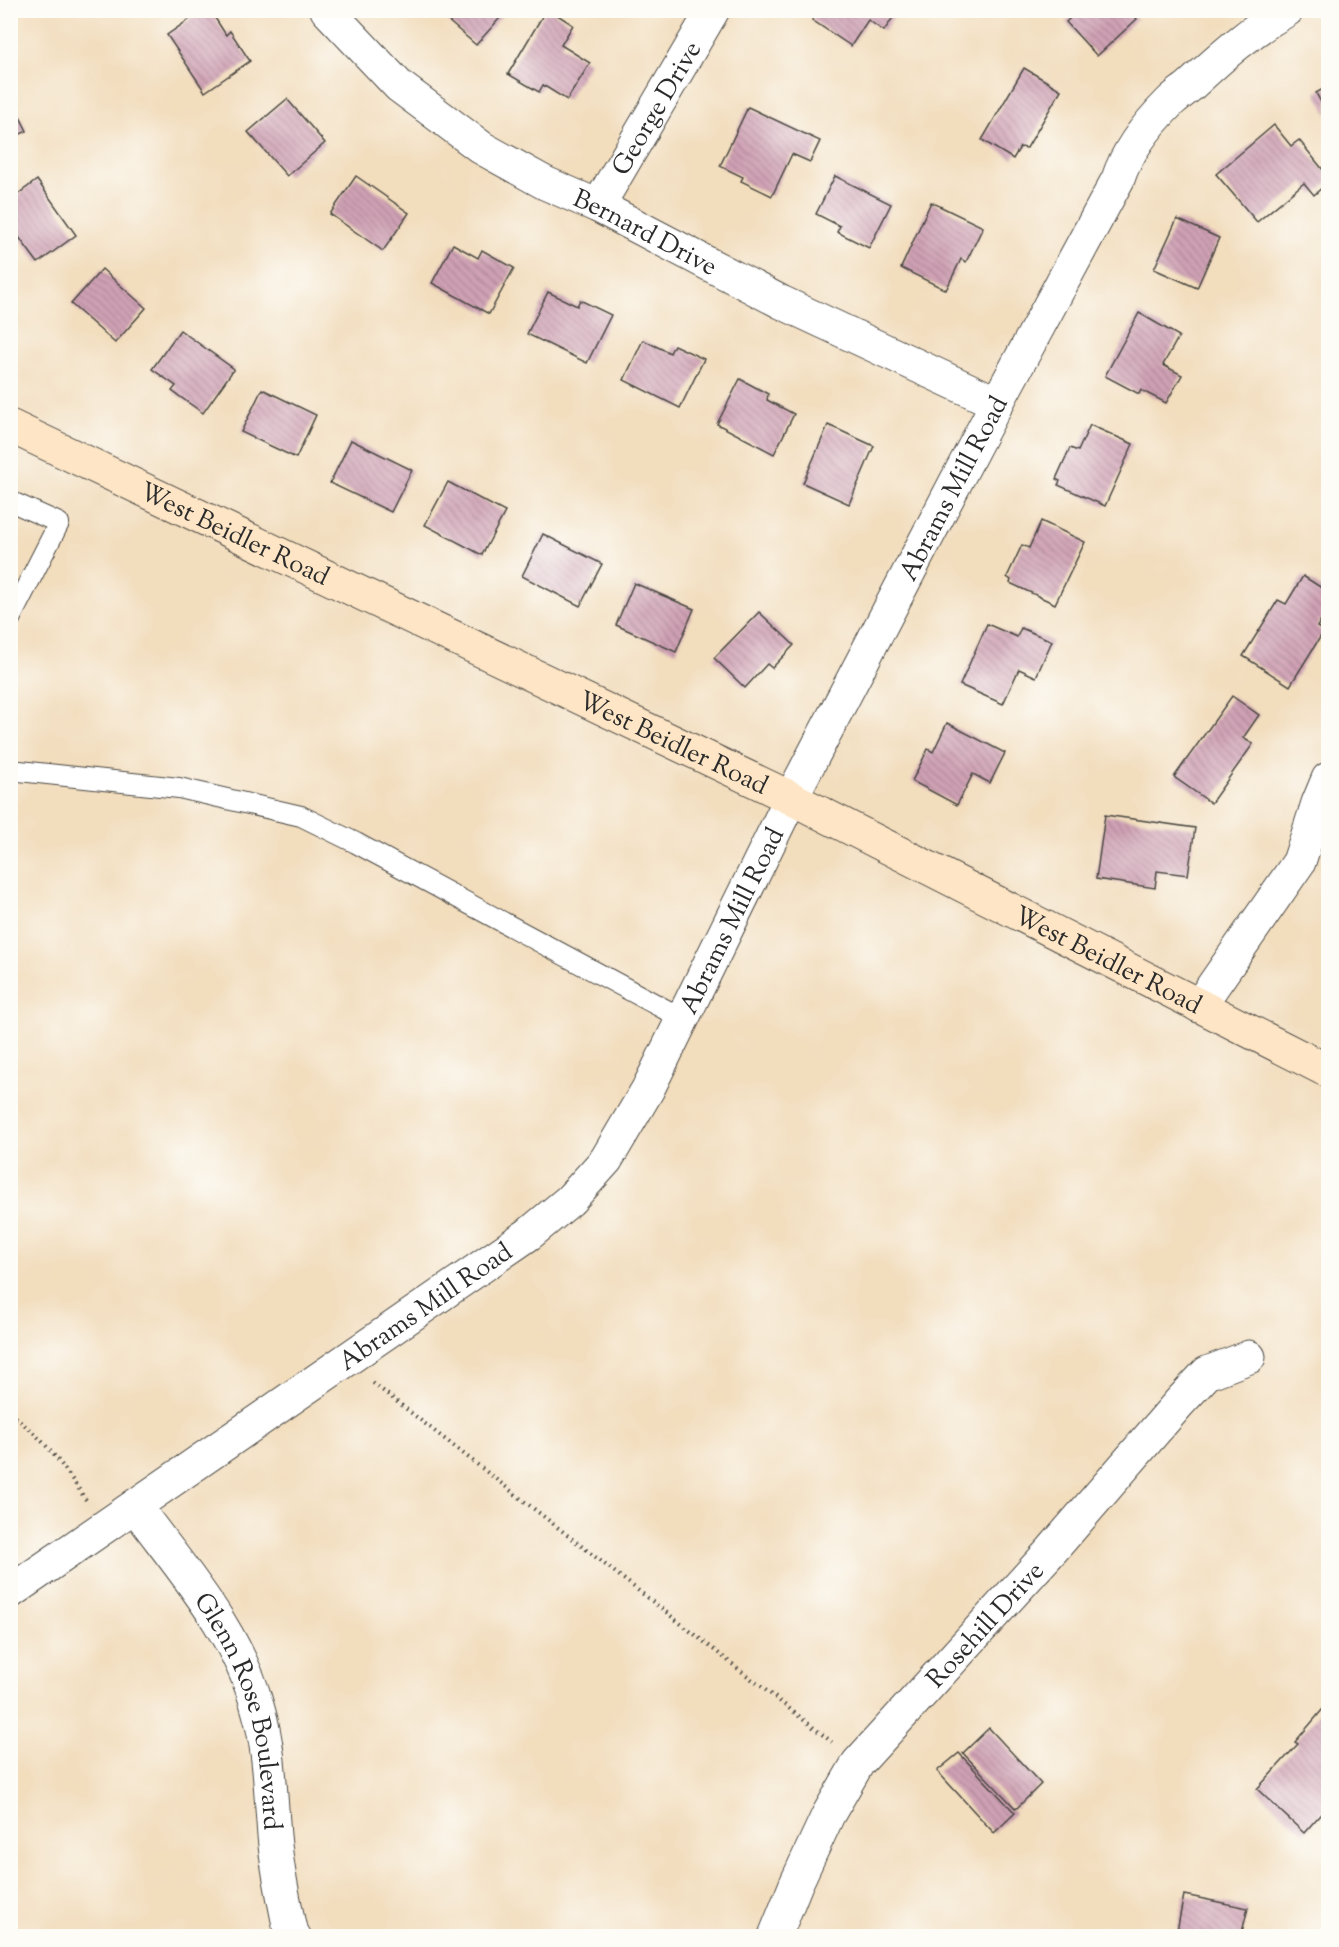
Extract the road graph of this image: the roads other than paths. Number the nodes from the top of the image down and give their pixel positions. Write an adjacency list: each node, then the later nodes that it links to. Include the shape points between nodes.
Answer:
1 (327, 10): 4 (street, Bernard Drive, via 399,86 482,147 545,183)
2 (713, 10): 4 (street, George Drive)
3 (1287, 10): 5 (street, Abrams Mill Road, via 1222,56 1150,124 1123,163 1118,179)
4 (598, 206): 5 (street, Bernard Drive, via 781,302)
5 (997, 403): 11 (street, Abrams Mill Road)
6 (10, 426): 11 (street, West Beidler Road)
7 (10, 501): 8 (lane, via 59,523)
8 (10, 619)
9 (10, 770): 13 (lane, via 179,788 301,816)
10 (1329, 779): 12 (street, via 1299,862)
11 (791, 798): 12 (street, West Beidler Road); 13 (street, Abrams Mill Road)
12 (1199, 1006): 14 (street, West Beidler Road)
13 (683, 1019): 16 (street, Abrams Mill Road, via 606,1160 570,1200 489,1263)
14 (1329, 1071)
15 (1249, 1357): 19 (street, Rosehill Drive, via 1207,1373 858,1763 828,1815)
16 (135, 1506): 17 (street, Abrams Mill Road); 18 (street, Glenn Rose Boulevard, via 240,1658 258,1709 270,1773 280,1879)
17 (10, 1592)
18 (294, 1936)
19 (775, 1936)

